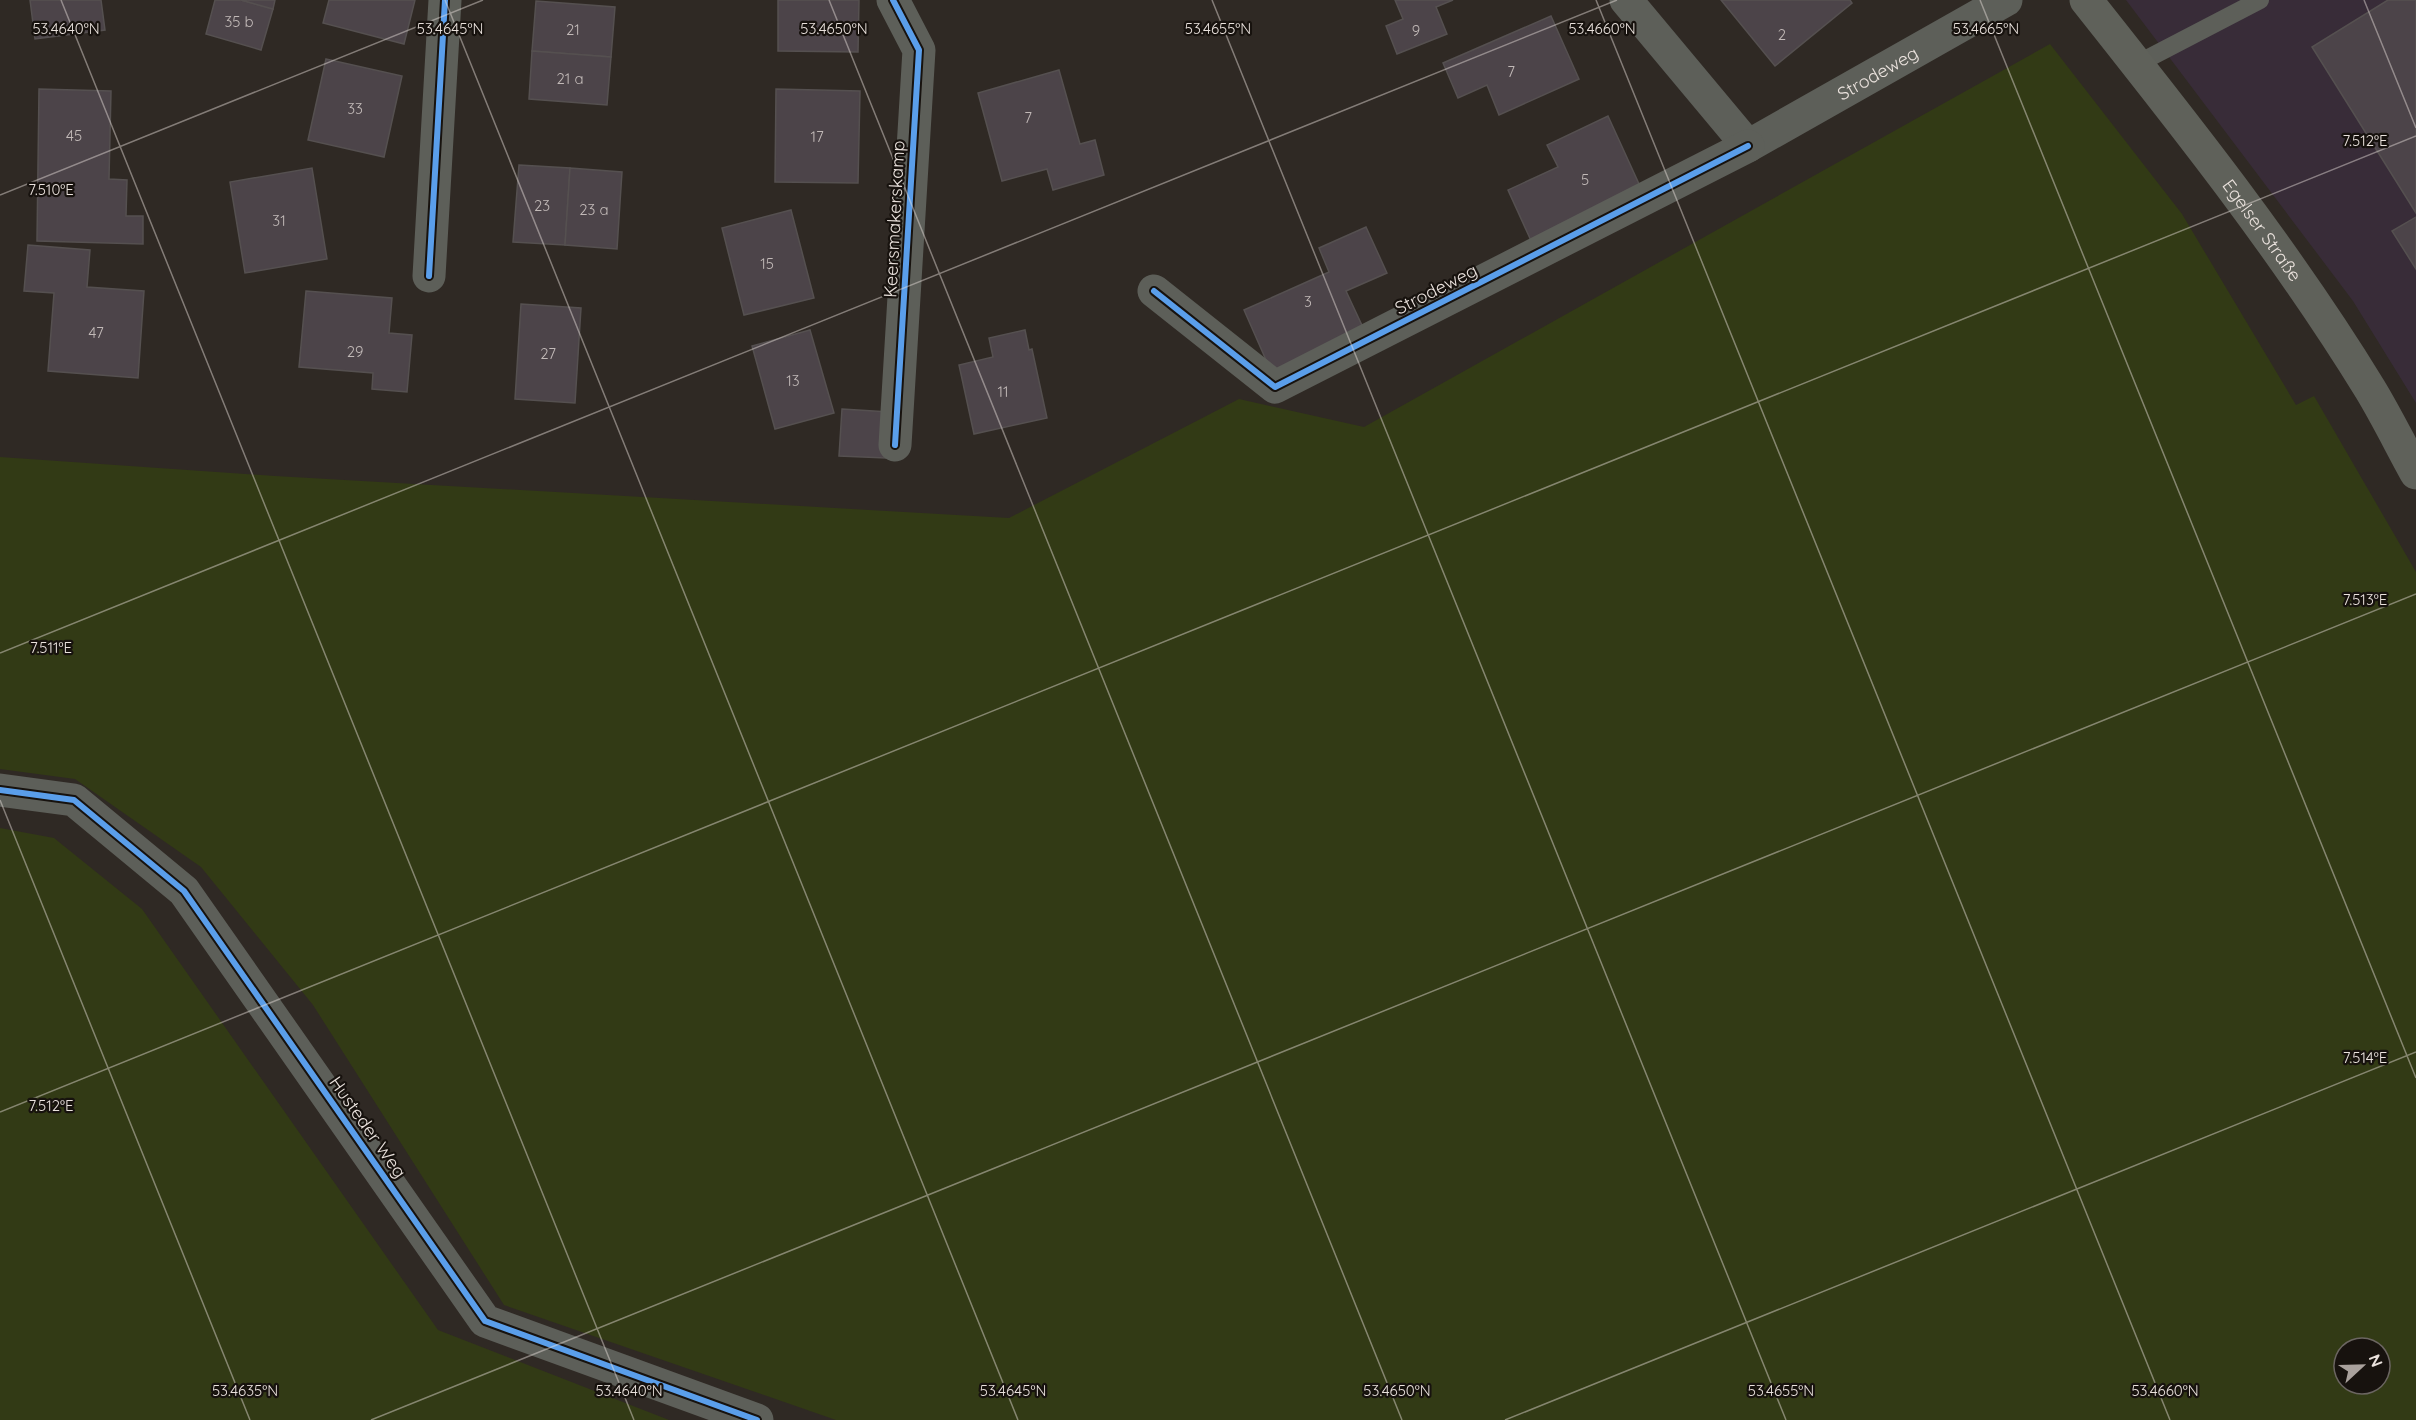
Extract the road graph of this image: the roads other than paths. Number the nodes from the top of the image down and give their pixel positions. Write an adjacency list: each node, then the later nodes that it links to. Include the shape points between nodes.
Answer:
1 (445, 0): 9 (street)
2 (893, 0): 11 (street, Keersmakerskamp, via 919,50)
3 (1626, 0): 8 (street)
4 (2006, 0): 8 (street, Strodeweg)
5 (2085, 0): 7 (main road, Egelser Straße)
6 (2260, 0): 7 (lane)
7 (2137, 64): 12 (main road, Egelser Straße, via 2298,278 2371,391)
8 (1748, 146): 10 (street, Strodeweg, via 1275,387)
9 (429, 276)
10 (1154, 291)
11 (896, 445)
12 (2416, 473)
13 (0, 790): 14 (street, Husteder Weg, via 74,800 184,891 485,1322)
14 (757, 1420)

